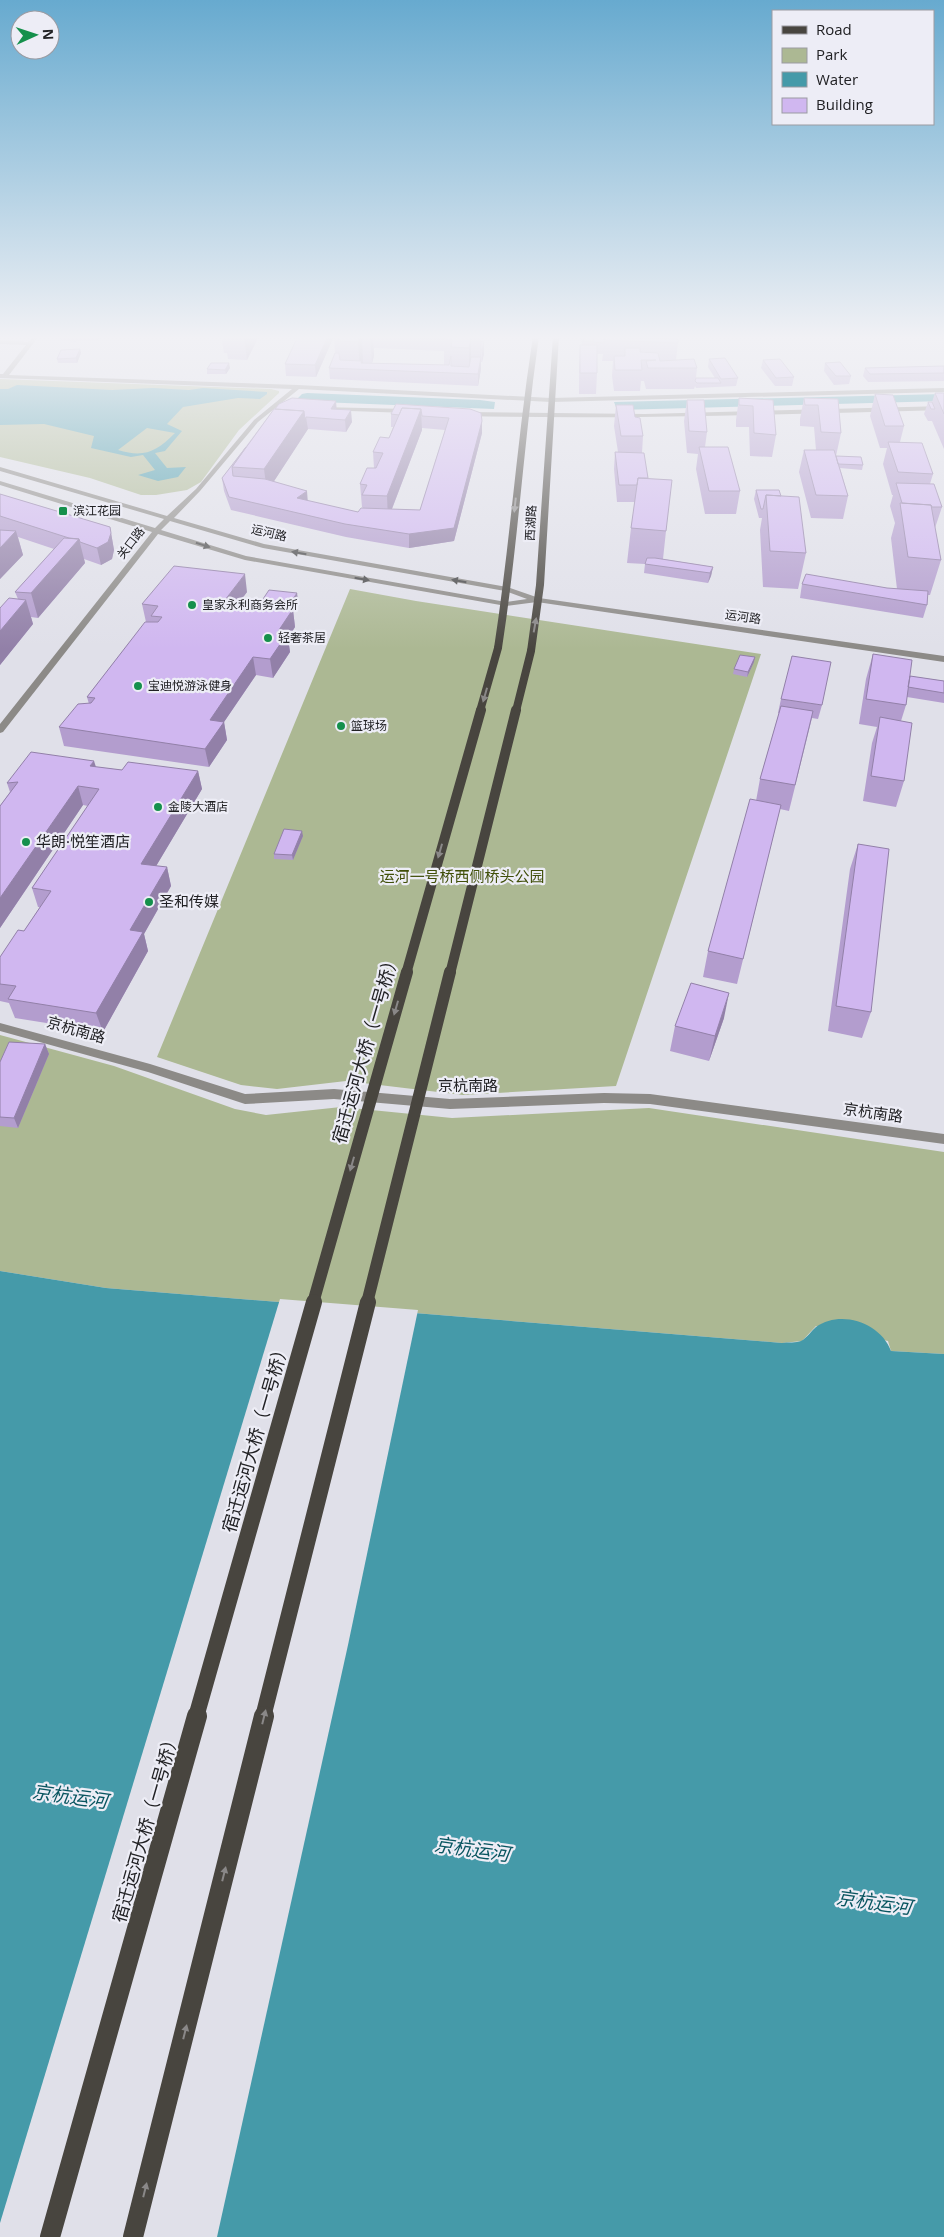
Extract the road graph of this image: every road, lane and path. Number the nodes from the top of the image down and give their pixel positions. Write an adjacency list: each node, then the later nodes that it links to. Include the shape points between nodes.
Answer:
1 (239, 440): 6 (street, 关口路, via 198,490)
2 (522, 440): 8 (main road, 西湖路, one-way to 8)
3 (548, 440): 9 (main road, 西湖路)
4 (0, 469): 6 (street, 运河路)
5 (0, 483): 7 (street, 运河路)
6 (168, 518): 7 (street, 关口路); 8 (street, 运河路, one-way to 6, via 263,546)
7 (157, 530): 10 (street, 运河路, one-way to 10, via 245,558); 13 (street, 关口路)
8 (507, 589): 9 (street, 运河路); 10 (main road, 西湖路)
9 (538, 600): 10 (street, 运河路); 12 (street, 运河路); 17 (main road, 西湖路, one-way to 9, bridge, via 530,651)
10 (506, 604): 11 (main road, 西湖路)
11 (498, 648): 16 (main road, 宿迁运河大桥（一号桥）, one-way to 16, bridge)
12 (944, 659)
13 (0, 730)
14 (0, 1027): 15 (street, 京杭南路, via 88,1050 245,1099 334,1094 450,1104 650,1099)
15 (944, 1139)
16 (50, 2237)
17 (133, 2237)

